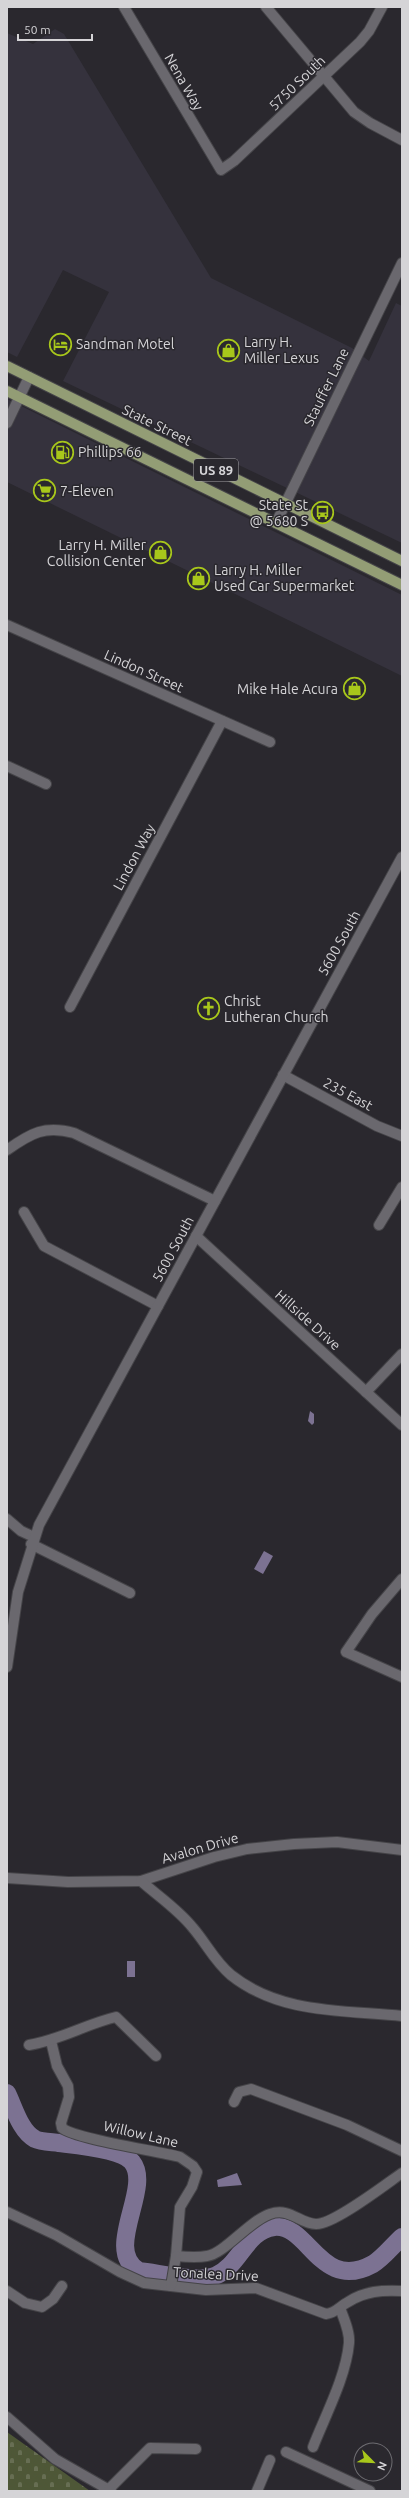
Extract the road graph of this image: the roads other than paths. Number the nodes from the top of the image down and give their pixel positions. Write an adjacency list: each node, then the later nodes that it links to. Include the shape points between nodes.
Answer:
1 (124, 7): 6 (street, Nena Way)
2 (266, 7): 4 (street)
3 (382, 7): 4 (street, 5750 South, via 360,42)
4 (324, 76): 5 (street, via 354,112); 6 (street, 5750 South)
5 (402, 140)
6 (221, 170)
7 (402, 263): 13 (street, Stauffer Lane)
8 (7, 366): 9 (main road, State Street / US 89)
9 (29, 377): 11 (street); 13 (main road, State Street / US 89)
10 (7, 390): 11 (main road, US 89)
11 (20, 397): 12 (street); 14 (main road, US 89)
12 (7, 423)
13 (285, 504): 14 (street, Stauffer Lane); 15 (main road, State Street / US 89)
14 (276, 523): 16 (main road, US 89)
15 (402, 562)
16 (402, 585)
17 (7, 625): 18 (street, Lindon Street)
18 (222, 721): 19 (street, Lindon Street); 23 (street, Lindon Way)
19 (270, 742)
20 (7, 766): 21 (street)
21 (46, 784)
22 (402, 857): 24 (street, 5600 South)
23 (70, 1007)
24 (283, 1075): 25 (street, 235 East, via 377,1126); 28 (street, 5600 South)
25 (402, 1136)
26 (7, 1150): 28 (street, via 31,1134 58,1128 74,1133)
27 (402, 1187): 30 (street)
28 (215, 1201): 31 (street, 5600 South)
29 (24, 1212): 32 (street, via 44,1246)
30 (379, 1225)
31 (196, 1236): 32 (street, 5600 South); 34 (street, Hillside Drive)
32 (158, 1306): 37 (street, 5600 South, via 49,1506)
33 (402, 1354): 34 (street)
34 (366, 1392): 35 (street, Hillside Drive)
35 (402, 1425)
36 (7, 1519): 37 (street)
37 (33, 1541): 39 (street); 40 (street, 5600 South, via 18,1592)
38 (402, 1579): 41 (street, via 372,1614 346,1652)
39 (130, 1593)
40 (7, 1668)
41 (402, 1677)
42 (402, 1850): 44 (street, Avalon Drive, via 337,1842 270,1846 214,1856)
43 (7, 1878): 44 (street, Avalon Drive, via 68,1882)
44 (142, 1881): 45 (street, via 185,1918 216,1960 246,1985 270,1996 315,2009)
45 (402, 2016)
46 (51, 2041): 47 (street); 48 (street, via 94,2022 116,2017); 53 (street, Willow Lane, via 57,2066 68,2086 69,2097 61,2123 62,2128 84,2136 180,2157 197,2172 192,2187 180,2207)
47 (29, 2045)
48 (156, 2056)
49 (234, 2102): 50 (street, via 239,2092 251,2089 347,2126)
50 (402, 2151)
51 (402, 2173): 53 (street, via 327,2222 316,2224 288,2213 270,2214 208,2256)
52 (7, 2212): 54 (street, Tonalea Drive, via 56,2235 135,2280)
53 (175, 2261): 54 (street)
54 (171, 2283): 58 (street, Tonalea Drive, via 206,2290 256,2288 318,2312 332,2313)
55 (62, 2286): 56 (street, via 53,2300 42,2307 30,2306)
56 (7, 2291)
57 (402, 2291): 58 (street, Tonalea Drive, via 364,2293)
58 (340, 2308): 60 (street, via 346,2322 349,2342 344,2365)
59 (7, 2417): 64 (street, via 55,2459)
60 (313, 2447)
61 (196, 2449): 64 (street, via 150,2448)
62 (286, 2452): 66 (street)
63 (270, 2460): 65 (street)
64 (110, 2490)
65 (257, 2491)
66 (370, 2491)

